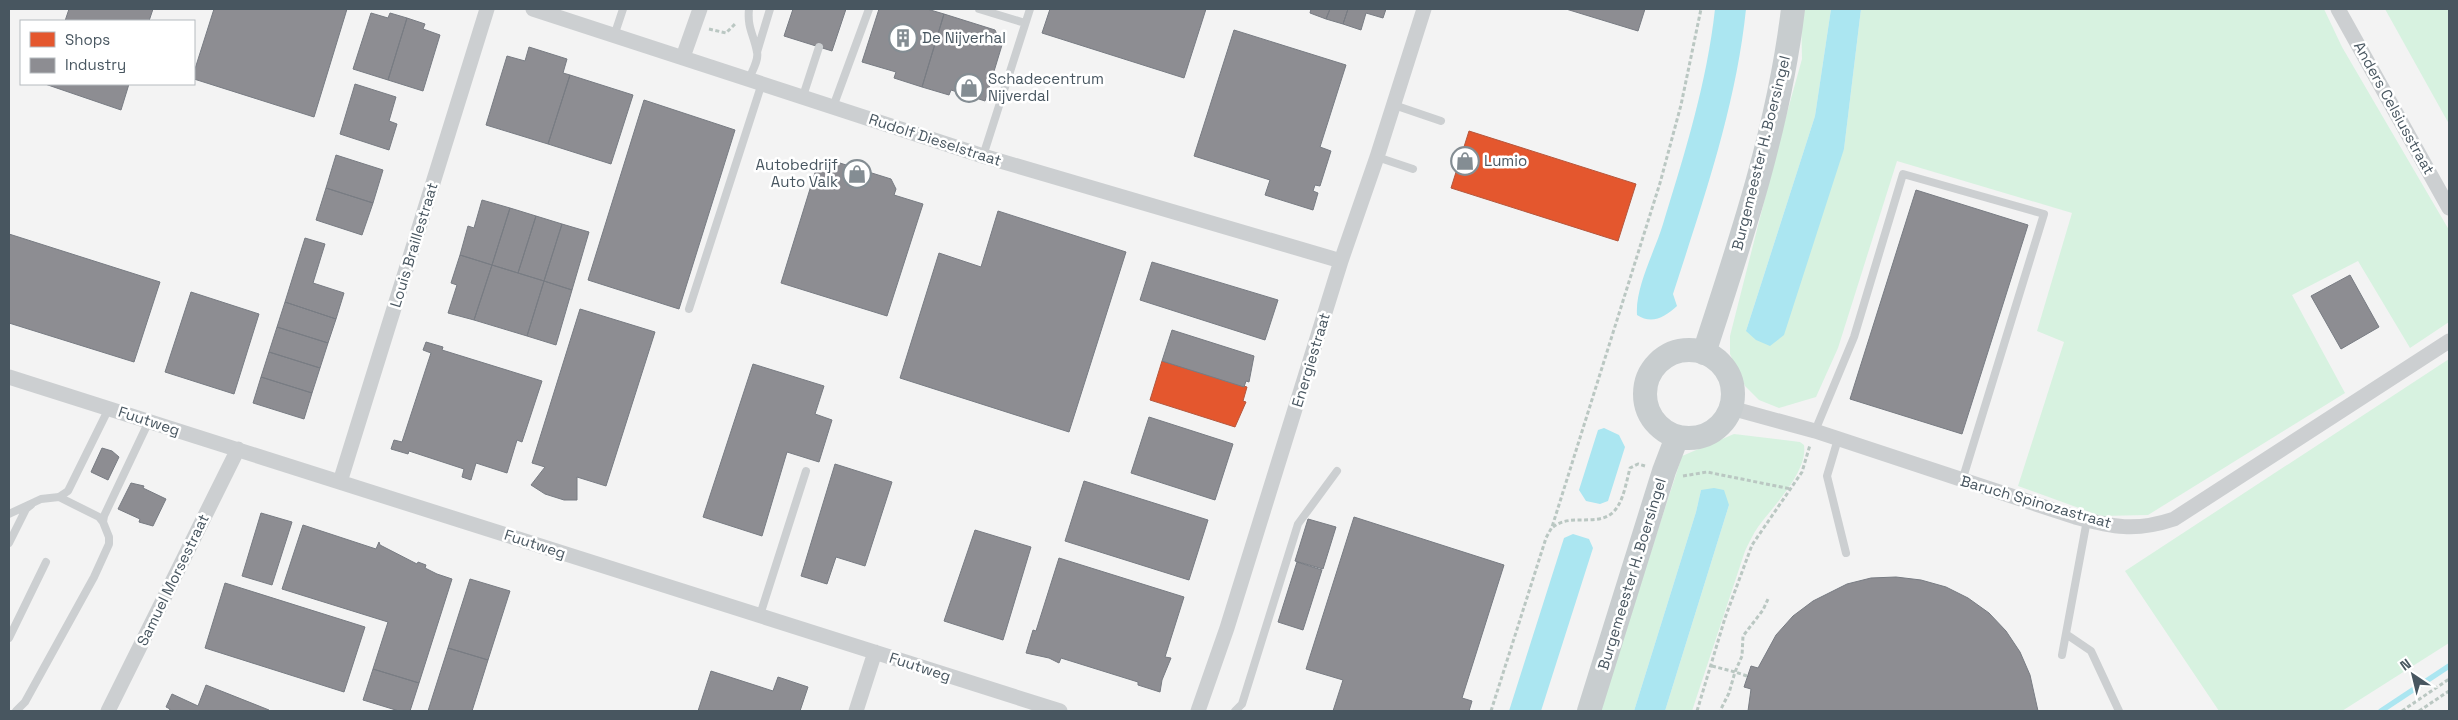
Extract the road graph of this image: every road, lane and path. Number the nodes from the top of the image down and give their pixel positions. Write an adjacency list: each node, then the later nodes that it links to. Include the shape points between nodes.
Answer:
1 (487, 9): 44 (street, Louis Braillestraat)
2 (533, 9): 16 (street, Rudolf Dieselstraat)
3 (623, 9): 16 (lane)
4 (749, 9): 18 (lane, via 749,29)
5 (770, 9): 18 (lane)
6 (869, 9): 23 (lane)
7 (979, 9): 15 (lane)
8 (1030, 9): 15 (lane)
9 (1424, 9): 22 (street, Energiestraat)
10 (1701, 9): 70 (path, via 1660,183)
11 (1793, 9): 32 (main road, Burgemeester H. Boersingel, via 1772,125 1750,214)
12 (2338, 9): 28 (street, Anders Celsiusstraat)
13 (698, 16): 14 (path, via 721,34 735,25); 19 (street)
14 (737, 17)
15 (1025, 23): 25 (lane)
16 (614, 36): 19 (street, Rudolf Dieselstraat)
17 (819, 47): 21 (lane)
18 (757, 52): 20 (lane)
19 (683, 57): 20 (street, Rudolf Dieselstraat)
20 (755, 81): 21 (street, Rudolf Dieselstraat); 30 (lane)
21 (804, 96): 23 (street, Rudolf Dieselstraat)
22 (1394, 104): 24 (lane); 26 (street, Energiestraat)
23 (833, 107): 25 (street, Rudolf Dieselstraat)
24 (1441, 121)
25 (982, 156): 29 (street, Rudolf Dieselstraat)
26 (1377, 158): 27 (lane); 29 (street, Energiestraat)
27 (1414, 169)
28 (2449, 208)
29 (1341, 261): 68 (street, Energiestraat, via 1227,628)
30 (689, 309)
31 (2449, 341): 48 (street, Baruch Spinozastraat, via 2174,519 2134,527 2110,526)
32 (1704, 353): 35 (main road, via 1714,358 1729,375 1733,391); 38 (main road, via 1684,351 1670,355 1657,364 1647,381 1645,401 1648,411 1659,427)
33 (9, 377): 34 (street, Fuutweg)
34 (110, 408): 36 (street, Fuutweg); 45 (lane, via 75,482 68,492)
35 (1731, 408): 37 (street, Baruch Spinozastraat); 38 (main road, via 1726,418 1710,433 1694,438)
36 (149, 421): 40 (street, Fuutweg); 49 (lane, via 108,504)
37 (1815, 431): 39 (street, Baruch Spinozastraat); 43 (lane, via 1854,337 1903,174 2044,214); 59 (path, via 1802,472 1752,545 1725,618)
38 (1677, 437): 71 (main road, Burgemeester H. Boersingel)
39 (1838, 439): 43 (street, Baruch Spinozastraat); 51 (lane, via 1827,476)
40 (238, 449): 44 (street, Fuutweg); 65 (street, Samuel Morsestraat)
41 (806, 471): 54 (lane)
42 (1338, 471): 69 (lane, via 1298,524 1242,704)
43 (1962, 481): 48 (street, Baruch Spinozastraat)
44 (340, 482): 54 (street, Fuutweg)
45 (59, 497): 46 (lane); 49 (lane)
46 (35, 502): 47 (lane); 50 (lane, via 26,509)
47 (9, 514)
48 (2087, 520): 55 (lane)
49 (103, 522): 64 (lane, via 109,544 94,577 25,702)
50 (9, 543)
51 (1846, 553)
52 (46, 562): 56 (lane)
53 (1768, 598): 60 (path, via 1743,636 1742,656)
54 (760, 616): 57 (street, Fuutweg)
55 (2066, 634): 58 (lane); 74 (lane, via 2091,651)
56 (9, 638)
57 (875, 652): 66 (street); 67 (street, Fuutweg)
58 (2062, 655)
59 (1712, 666): 60 (path); 72 (path)
60 (1735, 672): 61 (path); 73 (path)
61 (1747, 676)
62 (2449, 680): 75 (path)
63 (2449, 691): 76 (path)
64 (16, 711)
65 (108, 711)
66 (856, 711)
67 (1060, 711)
68 (1198, 711)
69 (1235, 711)
70 (1491, 711)
71 (1589, 711)
72 (1698, 711)
73 (1720, 711)
74 (2119, 711)
75 (2402, 711)
76 (2419, 711)

